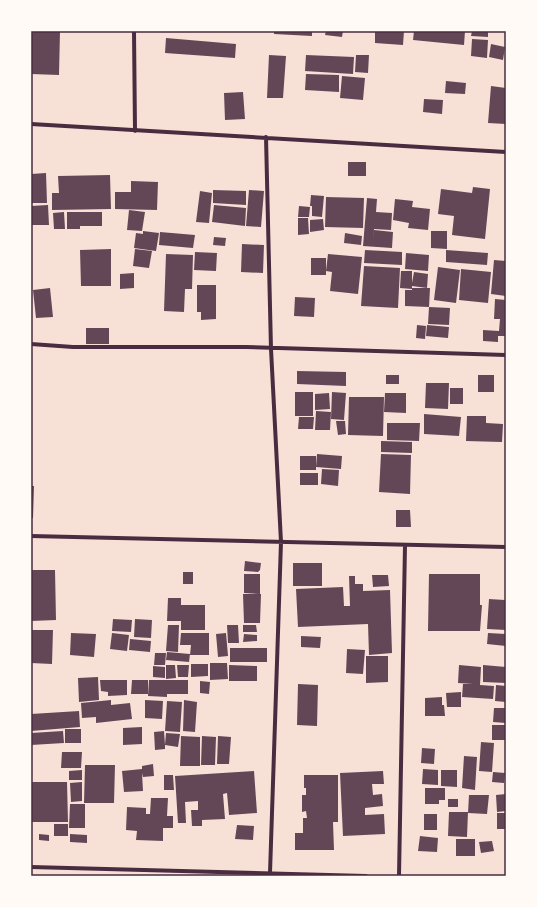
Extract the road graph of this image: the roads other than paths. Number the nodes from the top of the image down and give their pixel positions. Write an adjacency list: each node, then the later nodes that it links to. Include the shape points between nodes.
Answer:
1 (134, 31): 3 (street)
2 (31, 124): 3 (street)
3 (135, 131): 4 (street)
4 (266, 137): 5 (street); 7 (street)
5 (506, 152)
6 (31, 344): 7 (street, via 73,347)
7 (271, 349): 8 (street); 10 (street)
8 (506, 355)
9 (31, 536): 10 (street)
10 (281, 542): 11 (street); 14 (street)
11 (405, 545): 12 (street); 16 (street)
12 (506, 547)
13 (31, 866): 14 (street)
14 (270, 872): 15 (street)
15 (366, 876)
16 (399, 876)

